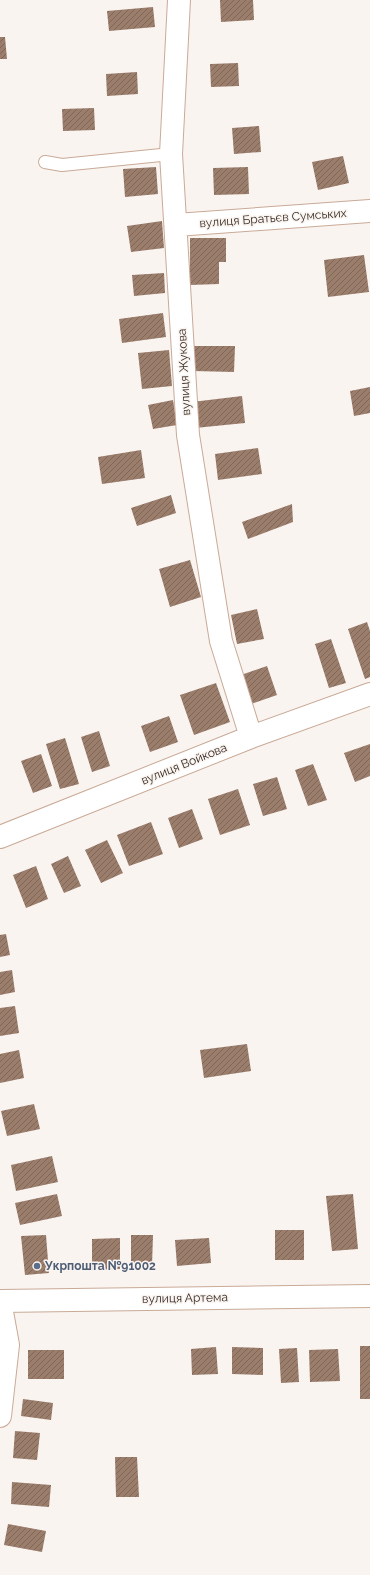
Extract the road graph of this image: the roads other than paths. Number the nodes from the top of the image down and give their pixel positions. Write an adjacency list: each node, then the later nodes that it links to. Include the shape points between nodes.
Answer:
1 (179, 0): 2 (street, вулиця Жукова)
2 (171, 154): 3 (lane, via 62,165); 5 (street, вулиця Жукова)
3 (45, 162)
4 (370, 211): 5 (street, вулиця Братьєв Сумських)
5 (176, 225): 7 (street, вулиця Жукова, via 188,435 222,641)
6 (370, 694): 7 (street, вулиця Войкова)
7 (251, 737): 8 (street, вулиця Войкова)
8 (0, 837)
9 (370, 1296): 10 (street, вулиця Артема)
10 (0, 1301): 11 (street, via 8,1345)
11 (0, 1416)

